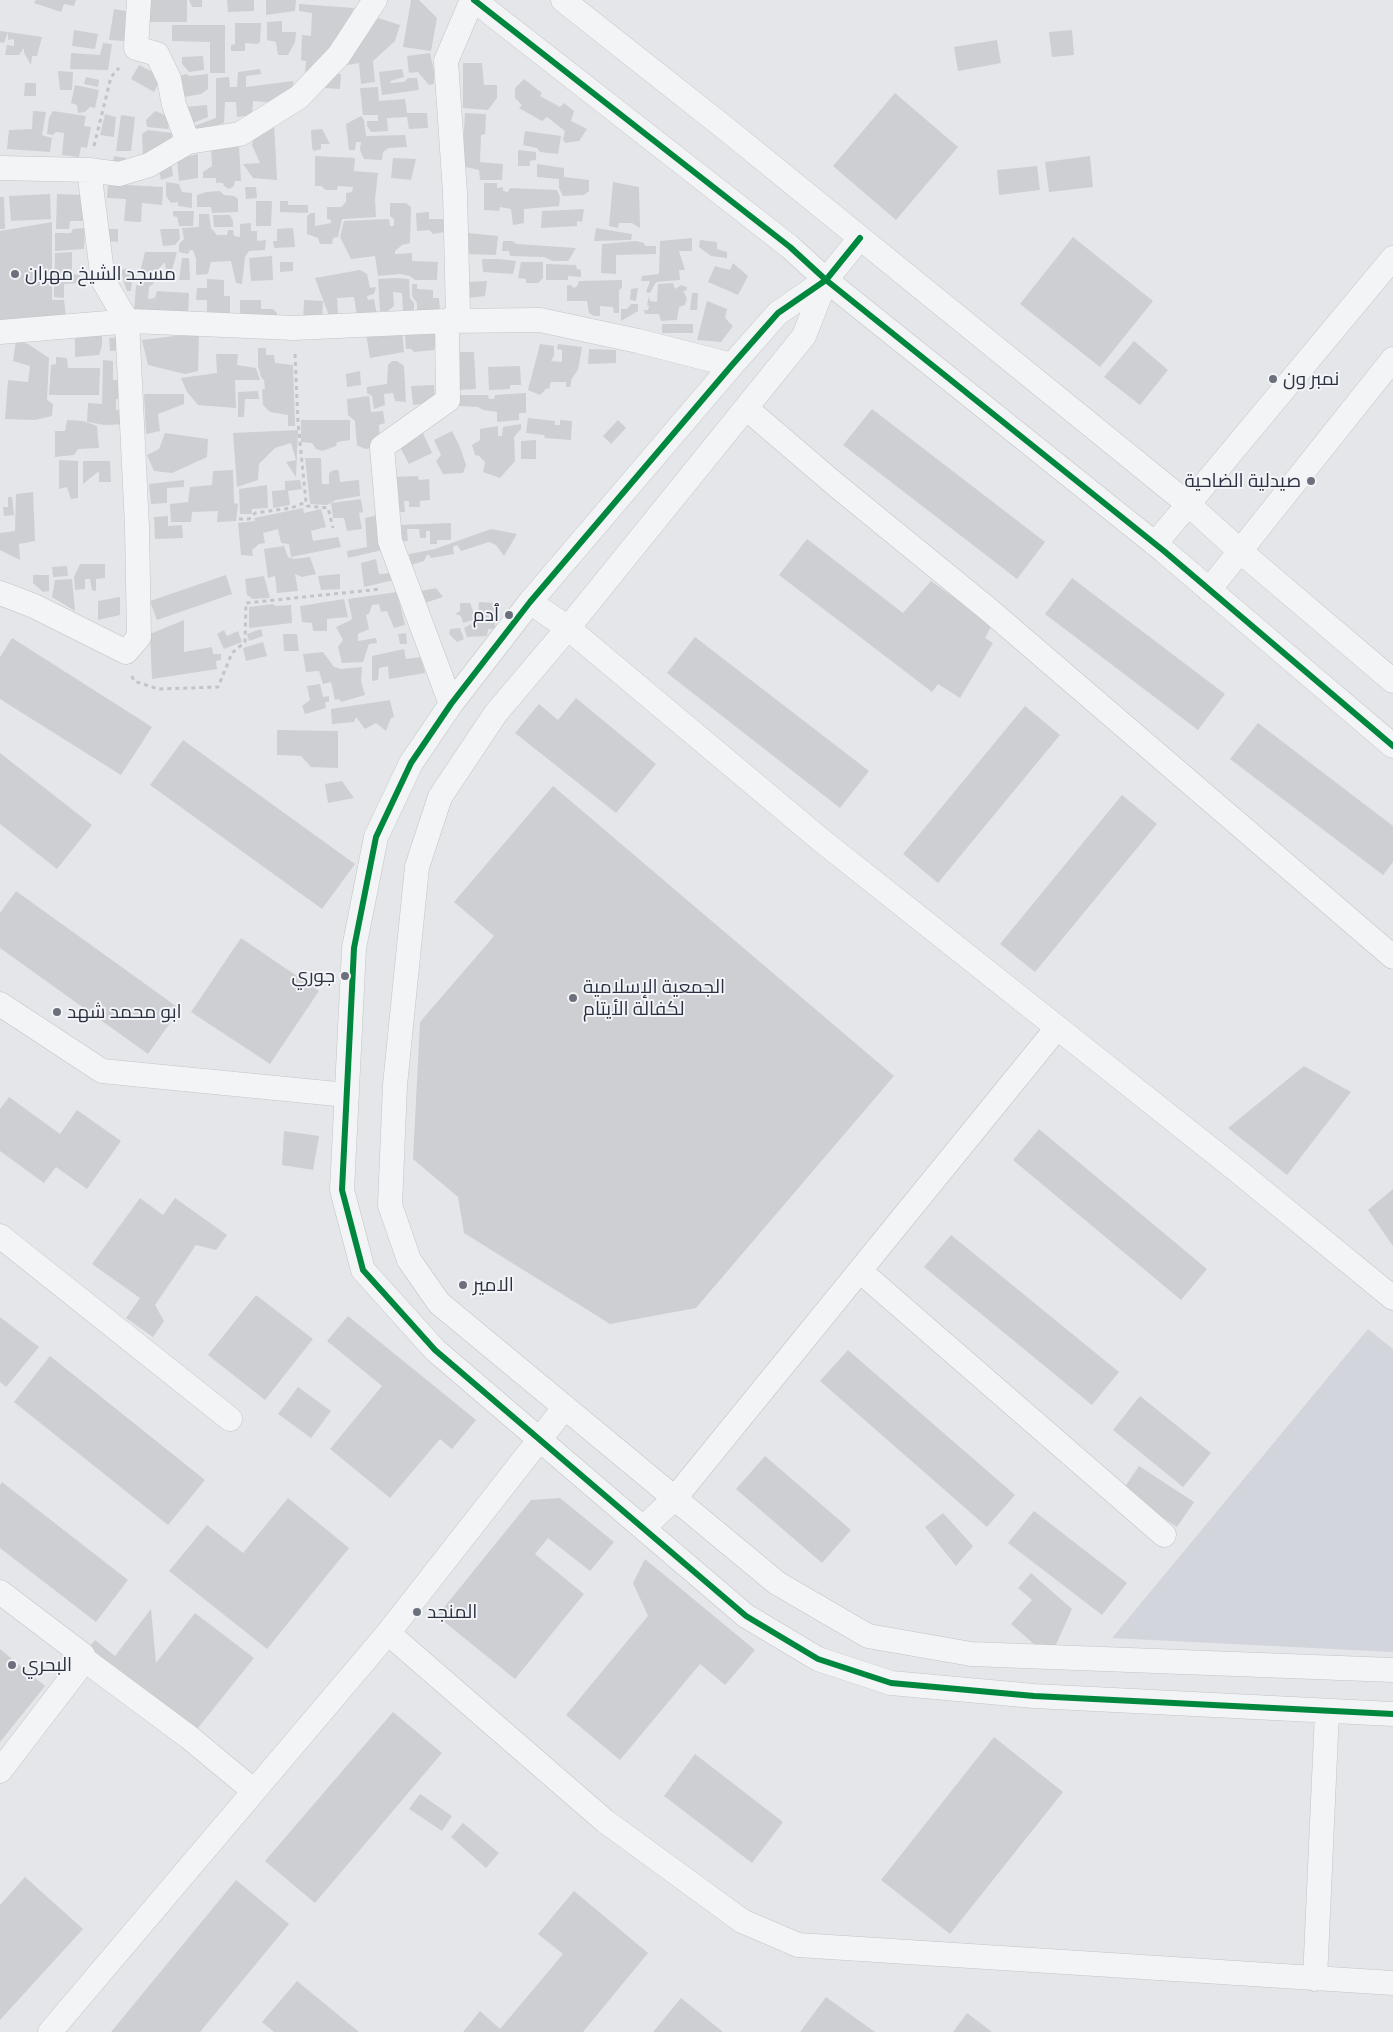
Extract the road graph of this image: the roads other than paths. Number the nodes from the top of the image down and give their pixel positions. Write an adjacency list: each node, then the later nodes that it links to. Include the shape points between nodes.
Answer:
1 (138, 0): 5 (street, via 136,48 157,54 169,79 174,105)
2 (375, 0): 5 (street, via 339,55 300,98 240,134)
3 (473, 0): 10 (street, via 790,247); 12 (street, via 446,61 455,193 458,314)
4 (563, 0): 8 (street)
5 (188, 142): 7 (street, via 149,165 119,174)
6 (0, 168): 7 (street)
7 (88, 170): 11 (street, via 104,280)
8 (860, 238): 10 (street); 17 (street)
9 (1393, 258): 17 (street)
10 (826, 280): 15 (street, via 778,313); 16 (street, via 804,336); 18 (street)
11 (127, 321): 12 (street, via 294,328); 13 (street); 21 (street, via 138,527 139,637 126,652 34,606)
12 (447, 321): 15 (street, via 540,320); 25 (street, via 448,400 382,447 390,541)
13 (0, 332)
14 (1393, 359): 19 (street)
15 (732, 365): 22 (street)
16 (746, 408): 23 (street); 27 (street, via 988,608)
17 (1188, 504): 18 (street); 19 (street)
18 (1155, 544): 20 (street)
19 (1240, 551): 20 (street); 24 (street)
20 (1209, 590): 26 (street)
21 (0, 593)
22 (530, 602): 23 (street); 25 (street)
23 (568, 628): 29 (street, via 821,840); 34 (street, via 496,713 440,797 418,867 395,1085 390,1205 409,1260 439,1303)
24 (1393, 681)
25 (451, 704): 30 (street, via 412,762 376,837 354,948)
26 (1393, 746)
27 (1393, 957)
28 (0, 1004): 30 (street, via 102,1072)
29 (1057, 1028): 32 (street); 33 (street)
30 (346, 1095): 36 (street, via 342,1190 363,1270 435,1350)
31 (0, 1236): 35 (street)
32 (860, 1271): 37 (street); 39 (street)
33 (1393, 1298)
34 (565, 1407): 36 (street); 37 (street)
35 (230, 1418)
36 (540, 1440): 38 (street); 41 (street)
37 (675, 1498): 38 (street); 43 (street, via 777,1584 868,1636 971,1654)
38 (643, 1528): 44 (street, via 746,1616 818,1659 891,1683 1034,1696)
39 (1164, 1535)
40 (0, 1592): 42 (street, via 83,1655)
41 (388, 1632): 47 (street); 48 (street, via 604,1821 742,1920 798,1945)
42 (85, 1660): 46 (street); 47 (street, via 190,1738)
43 (1393, 1670)
44 (1327, 1712): 45 (street); 48 (street)
45 (1393, 1714)
46 (0, 1771)
47 (254, 1791): 50 (street)
48 (1315, 1979): 49 (street)
49 (1393, 1983)
50 (50, 2032)

